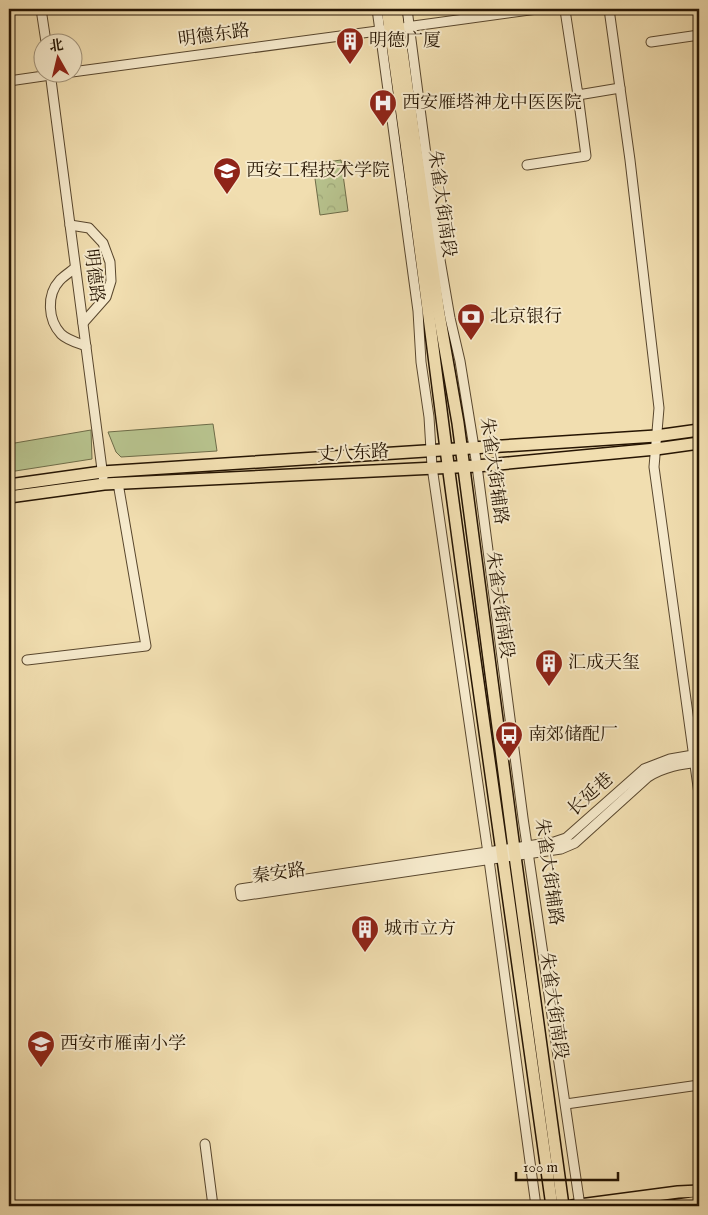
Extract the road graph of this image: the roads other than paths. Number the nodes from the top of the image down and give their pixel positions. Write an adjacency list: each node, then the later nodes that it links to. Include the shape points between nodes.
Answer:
1 (41, 9): 12 (street)
2 (377, 9): 11 (street, 朱雀大街辅路)
3 (387, 9): 11 (main road, 朱雀大街南段)
4 (396, 9): 11 (main road, 朱雀大街南段)
5 (407, 9): 11 (street, 朱雀大街辅路)
6 (537, 9): 11 (street, 明德东路)
7 (609, 9): 19 (street)
8 (698, 9): 10 (street)
9 (565, 10): 20 (street)
10 (699, 15)
11 (395, 28): 15 (street, 明德东路); 29 (street, 朱雀大街辅路, via 460,362); 30 (main road, 朱雀大街南段); 31 (main road, 朱雀大街南段); 33 (street, 朱雀大街辅路)
12 (44, 32)
13 (699, 35): 14 (street)
14 (651, 42)
15 (82, 71)
16 (32, 77): 17 (street, 明德东路)
17 (9, 81)
18 (51, 82): 22 (street, 明德路)
19 (620, 88): 20 (street); 27 (street, via 659,408)
20 (578, 95): 21 (street, via 586,156)
21 (527, 165)
22 (70, 225): 23 (street, 明德路); 24 (street, via 89,228 103,243 110,262 111,281 106,298)
23 (75, 268): 24 (street, 明德路); 25 (street, via 59,282 51,296 50,309 53,322 62,335)
24 (82, 323): 25 (street, 明德路)
25 (86, 346): 38 (street, 明德路)
26 (699, 430): 27 (main road, 丈八东路)
27 (656, 436): 29 (main road, 丈八东路); 32 (street)
28 (699, 443): 32 (main road, 丈八东路)
29 (473, 447): 30 (main road, 丈八东路); 35 (street, 朱雀大街辅路)
30 (460, 448): 31 (main road, 丈八东路); 34 (main road, 朱雀大街南段)
31 (447, 449): 33 (main road, 丈八东路); 37 (main road, 朱雀大街南段)
32 (656, 449): 35 (main road, 丈八东路); 44 (street, via 654,467)
33 (431, 451): 36 (street, 朱雀大街辅路); 38 (main road, 丈八东路)
34 (463, 466): 35 (main road, 丈八东路); 37 (main road, 丈八东路); 47 (main road, 朱雀大街南段)
35 (476, 466): 46 (street, 朱雀大街辅路)
36 (432, 467): 37 (main road, 丈八东路); 40 (main road, 丈八东路); 49 (street, 朱雀大街辅路)
37 (448, 467): 48 (main road, 朱雀大街南段)
38 (102, 472): 39 (street, 明德路); 41 (main road, 丈八东路)
39 (104, 484): 40 (main road, 丈八东路); 42 (main road, 丈八东路)
40 (118, 484): 43 (street, via 146,646)
41 (9, 485)
42 (9, 498)
43 (27, 660)
44 (697, 758): 45 (street); 46 (street, 长延巷, via 665,760 644,769 566,838)
45 (699, 794)
46 (528, 850): 47 (street, 长延巷); 51 (street, 朱雀大街辅路)
47 (514, 852): 48 (street, 长延巷); 58 (main road, 朱雀大街南段)
48 (502, 854): 49 (street, 秦安路); 57 (main road, 朱雀大街南段)
49 (489, 856): 49 (street, 秦安路, via 240,888 241,896); 56 (street, 朱雀大街辅路)
50 (699, 1085): 51 (street)
51 (566, 1104): 59 (street, 朱雀大街辅路)
52 (206, 1144): 55 (street)
53 (699, 1191): 59 (main road)
54 (699, 1202): 60 (main road)
55 (213, 1206)
56 (536, 1206)
57 (552, 1206)
58 (563, 1206)
59 (578, 1206)
60 (672, 1206)

